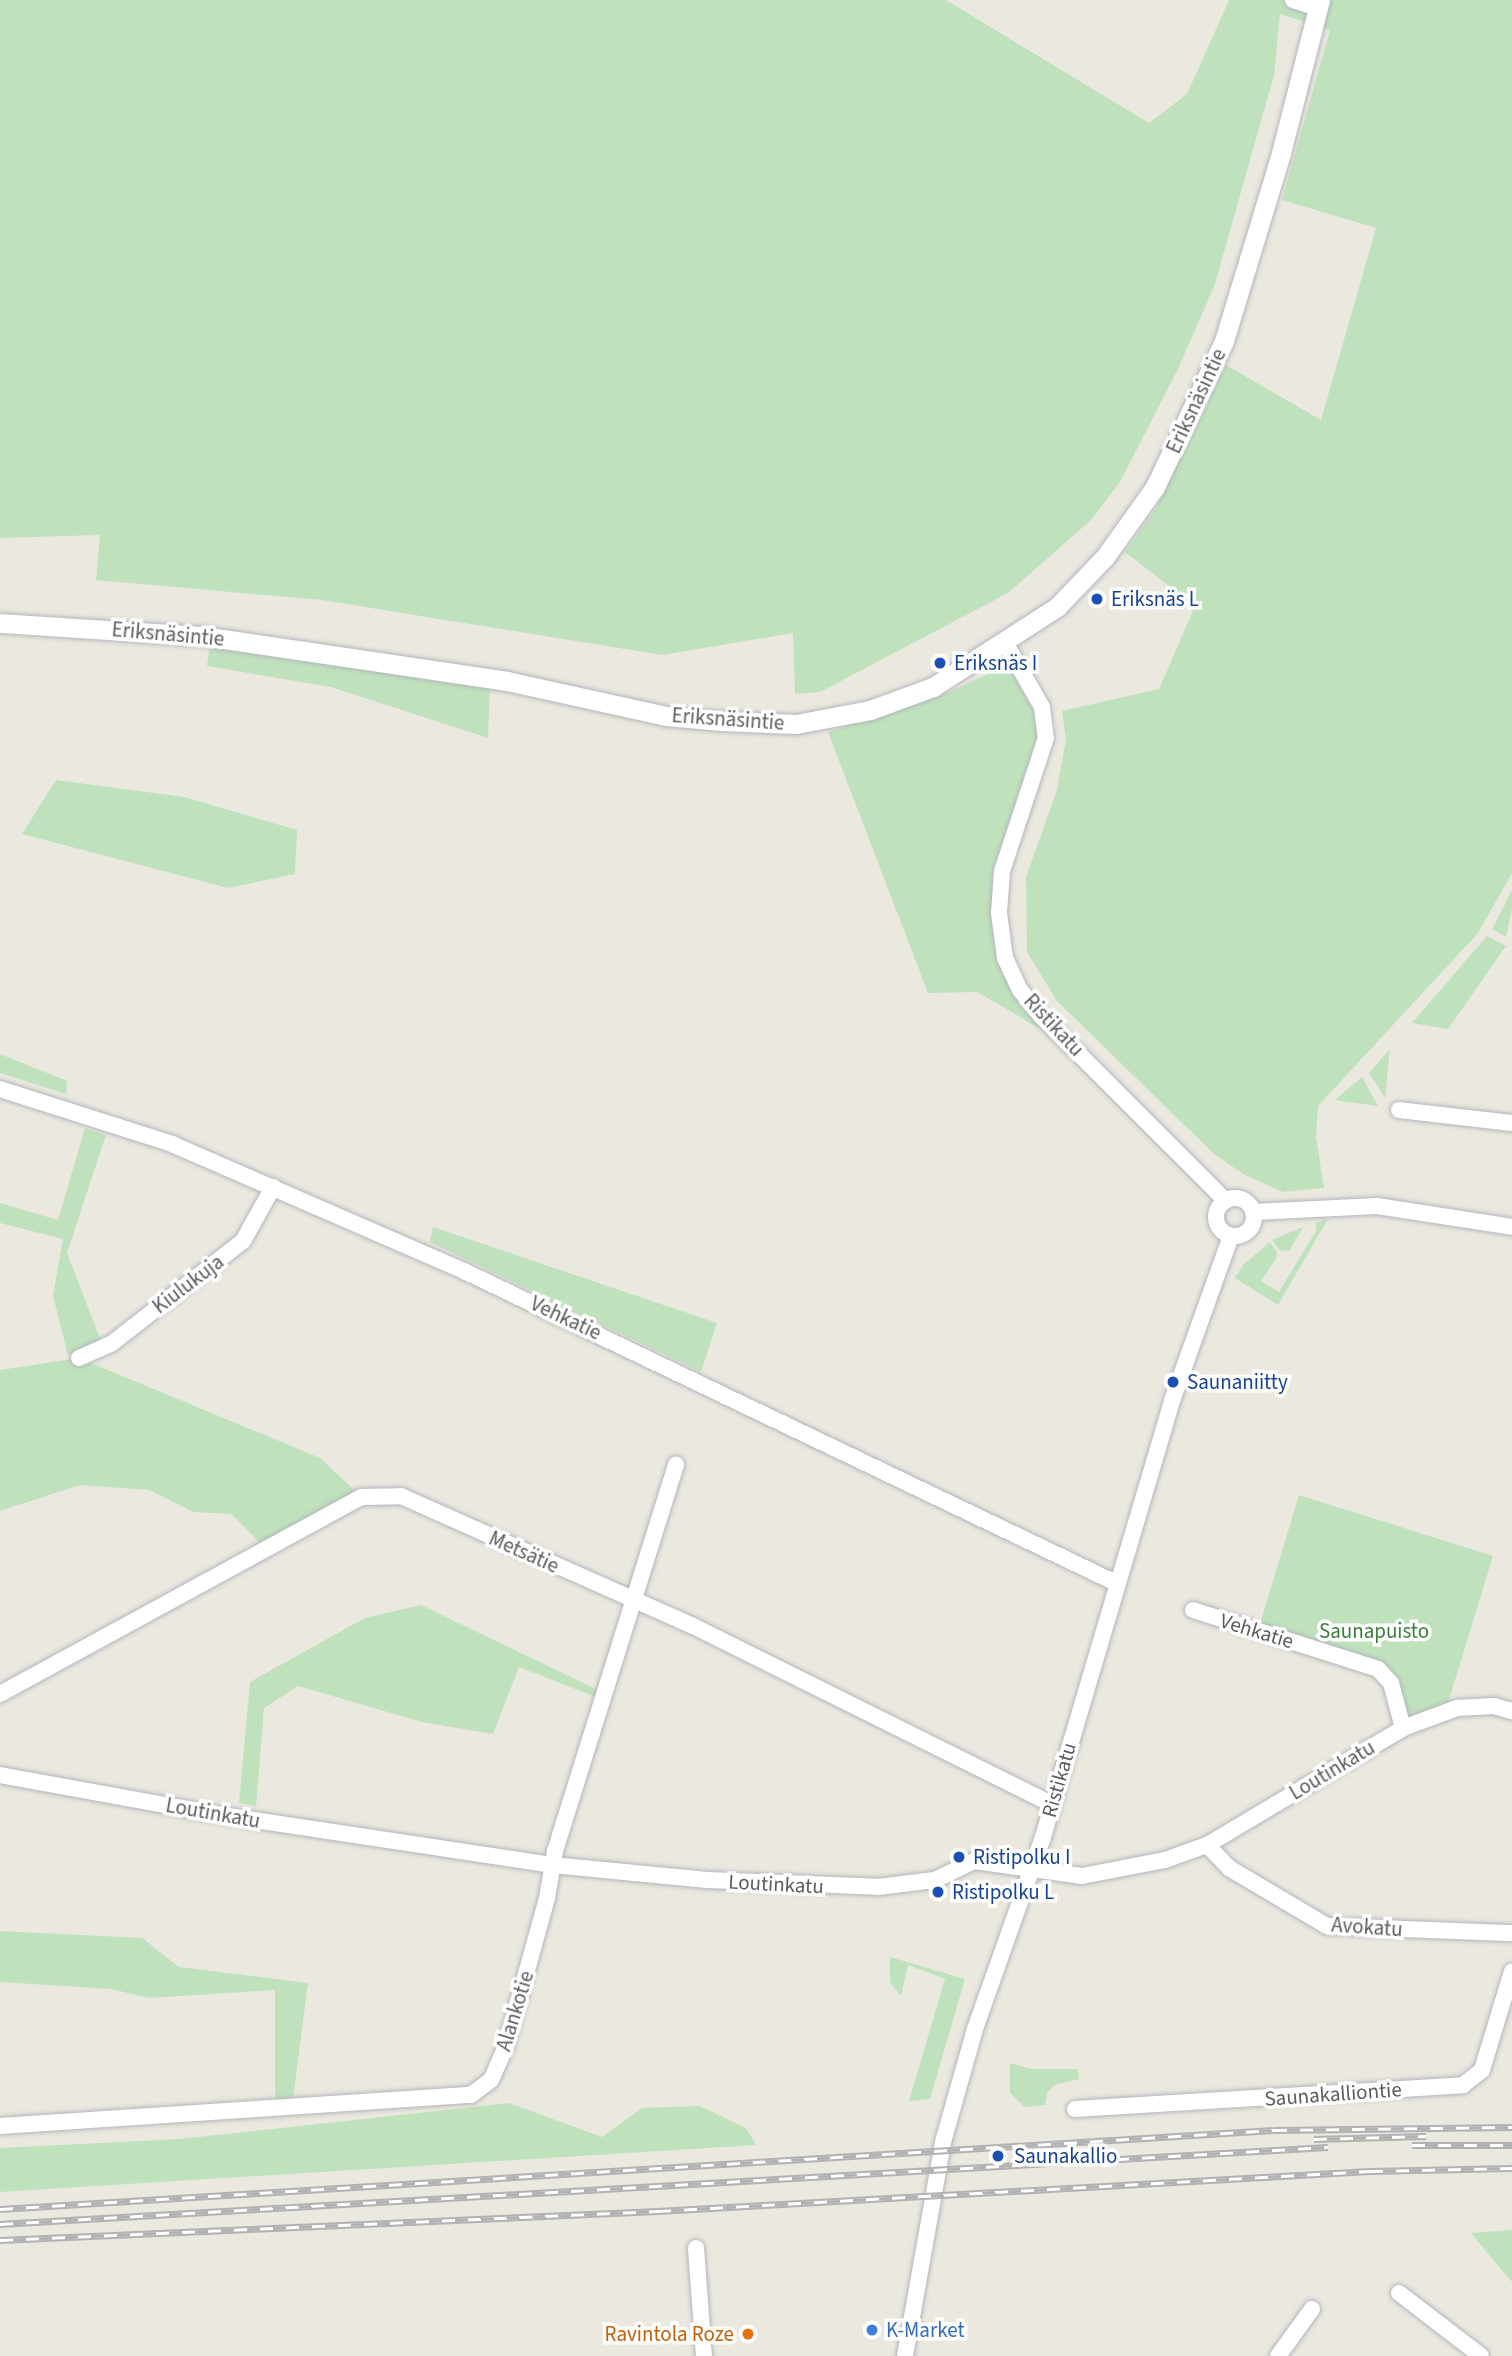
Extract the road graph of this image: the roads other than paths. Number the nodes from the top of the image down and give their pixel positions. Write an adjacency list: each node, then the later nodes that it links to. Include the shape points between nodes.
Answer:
1 (1293, 0): 2 (street)
2 (1319, 4): 4 (street, Eriksnäsintie, via 1281,153 1224,341 1155,487 1086,580)
3 (0, 623): 4 (street, Eriksnäsintie, via 203,636 507,681 666,716 783,724 870,710 933,687)
4 (1006, 644): 9 (street, Ristikatu, via 1042,707 1046,738 1002,871 999,913 1005,958 1020,990 1042,1017)
5 (0, 1089): 8 (street, Vehkatie, via 172,1144)
6 (1399, 1110): 7 (street)
7 (1512, 1123)
8 (273, 1187): 13 (street, Kiulukuja, via 243,1241 111,1344); 15 (street, Vehkatie, via 679,1371)
9 (1226, 1201): 10 (street, via 1244,1201); 12 (street, via 1217,1220)
10 (1253, 1212): 11 (street, via 1377,1206); 12 (street, via 1247,1232)
11 (1512, 1227)
12 (1231, 1236): 15 (street, Ristikatu, via 1173,1398)
13 (79, 1358)
14 (676, 1465): 16 (street, Alankotie)
15 (1116, 1583): 22 (street, Ristikatu)
16 (632, 1600): 18 (street, Metsätie, via 401,1496 362,1497); 22 (street, Metsätie); 24 (street, Alankotie)
17 (1193, 1610): 20 (street, Vehkatie, via 1378,1669 1391,1683)
18 (0, 1694)
19 (1512, 1711): 20 (street, Loutinkatu, via 1494,1706 1457,1708)
20 (1403, 1728): 23 (street, Loutinkatu)
21 (0, 1775): 24 (street, Loutinkatu)
22 (1052, 1805): 25 (street, Ristikatu)
23 (1206, 1845): 25 (street, Loutinkatu, via 1120,1871 1082,1876); 26 (street, Avokatu, via 1229,1868 1327,1926)
24 (552, 1865): 25 (street, Loutinkatu, via 692,1880 878,1887 934,1880 974,1861); 29 (street, Alankotie, via 506,2046 491,2080 471,2095)
25 (1031, 1871): 34 (street, Ristikatu, via 975,2029 943,2142)
26 (1512, 1933)
27 (1512, 1971): 28 (street, Saunakalliontie, via 1482,2070 1463,2085)
28 (1075, 2109)
29 (0, 2126)
30 (696, 2248): 33 (street)
31 (1399, 2293): 36 (street)
32 (1312, 2309): 35 (street)
33 (704, 2356)
34 (905, 2356)
35 (1278, 2356)
36 (1481, 2356)

